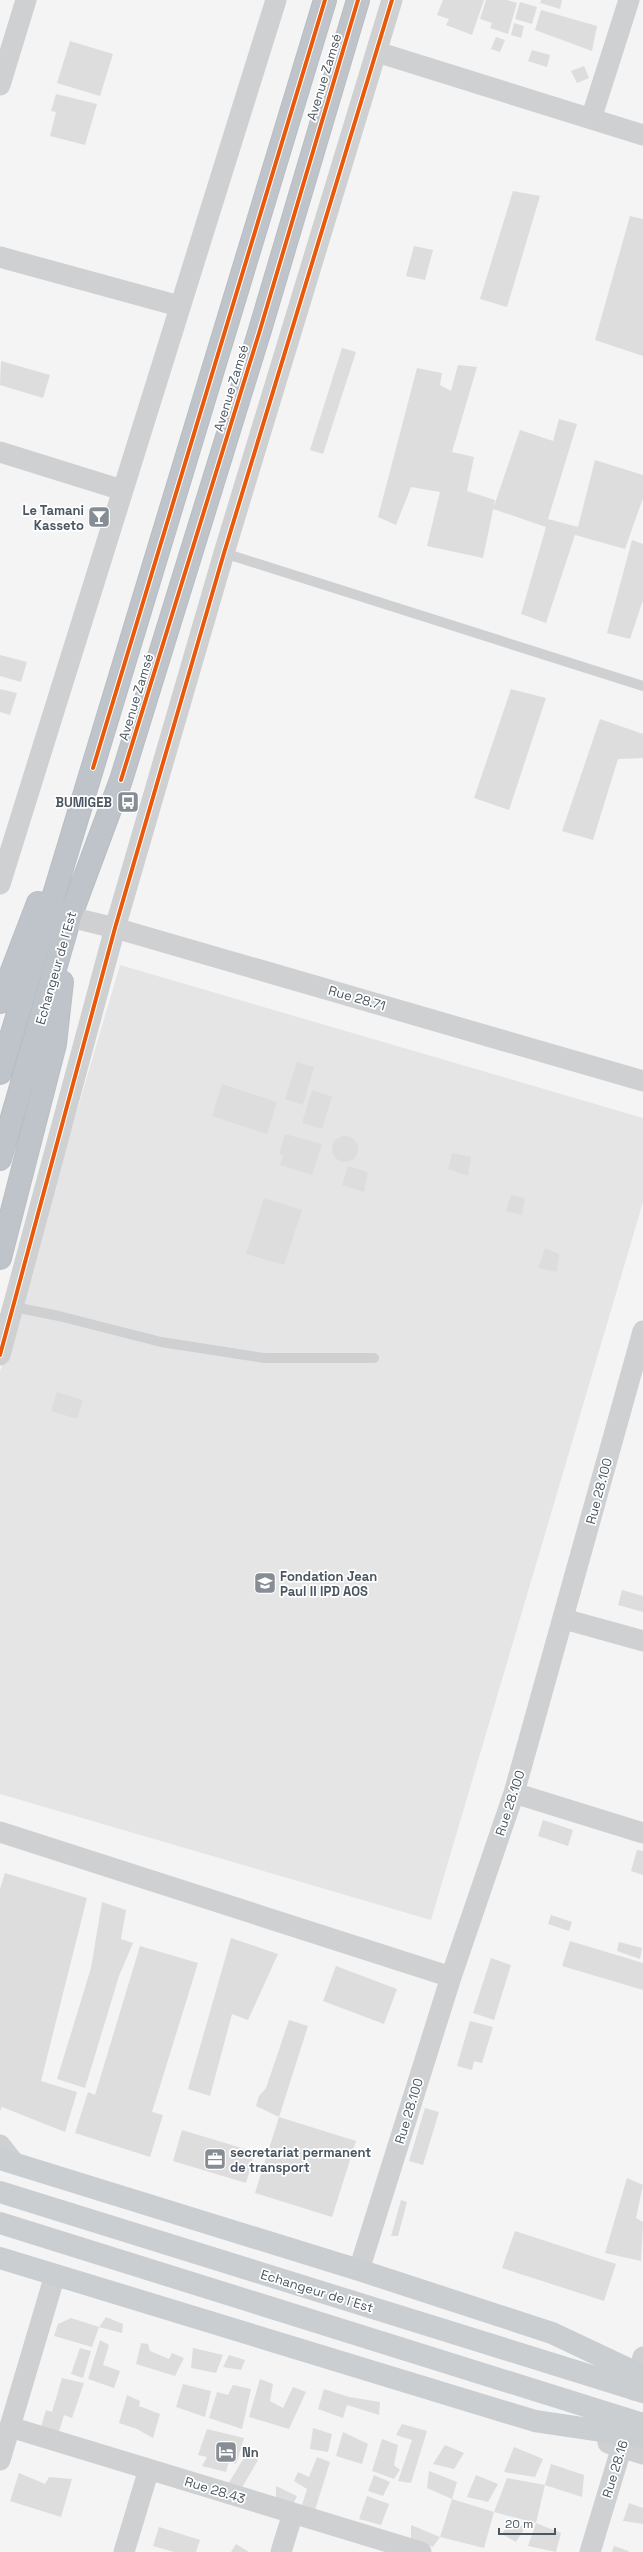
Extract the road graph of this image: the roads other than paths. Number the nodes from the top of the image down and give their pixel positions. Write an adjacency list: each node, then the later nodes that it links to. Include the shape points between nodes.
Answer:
1 (26, 0): 8 (street)
2 (276, 0): 12 (street)
3 (325, 0): 17 (highway, Avenue Zamsé)
4 (358, 0): 18 (highway, Avenue Zamsé, via 260,330)
5 (392, 0): 7 (street)
6 (629, 0): 9 (street)
7 (377, 52): 9 (street); 15 (street)
8 (1, 77)
9 (592, 119): 10 (street)
10 (643, 134)
11 (0, 257): 12 (street)
12 (179, 306): 14 (street)
13 (0, 452): 14 (street)
14 (122, 490): 20 (street)
15 (224, 553): 16 (lane); 22 (street)
16 (643, 686)
17 (93, 768): 19 (highway, Echangeur de l´Est)
18 (121, 780): 21 (highway, Echangeur de l´Est)
19 (82, 800): 23 (highway, via 22,942); 24 (highway, Echangeur de l´Est)
20 (0, 884)
21 (70, 917): 22 (street, Rue 28.71); 26 (highway, Echangeur de l´Est); 27 (highway, via 54,1044)
22 (115, 928): 25 (street, Rue 28.71); 28 (street)
23 (0, 1002)
24 (0, 1073)
25 (643, 1082)
26 (0, 1159)
27 (0, 1258)
28 (14, 1307): 30 (street); 31 (lane, via 160,1342 264,1358)
29 (643, 1331): 32 (street, Rue 28.100)
30 (0, 1355)
31 (374, 1358)
32 (564, 1618): 33 (street); 34 (street, Rue 28.100)
33 (643, 1642)
34 (514, 1793): 36 (street); 37 (street, Rue 28.100)
35 (0, 1832): 37 (street)
36 (643, 1833)
37 (451, 1977): 43 (street, Rue 28.100)
38 (0, 2145): 39 (street)
39 (8, 2161): 43 (main road)
40 (0, 2192): 45 (main road, Echangeur de l´Est)
41 (0, 2223): 47 (main road)
42 (0, 2258): 44 (main road)
43 (359, 2270): 45 (main road, via 552,2333)
44 (55, 2275): 46 (street); 47 (main road, via 535,2421)
45 (640, 2378)
46 (10, 2427): 49 (street); 50 (street, Rue 28.43)
47 (632, 2432): 48 (street); 55 (street, Rue 28.16)
48 (643, 2454)
49 (0, 2460)
50 (149, 2469): 51 (street, Rue 28.43); 52 (street)
51 (293, 2513): 53 (street); 54 (street, Rue 28.43)
52 (124, 2552)
53 (281, 2552)
54 (421, 2552)
55 (590, 2552)

